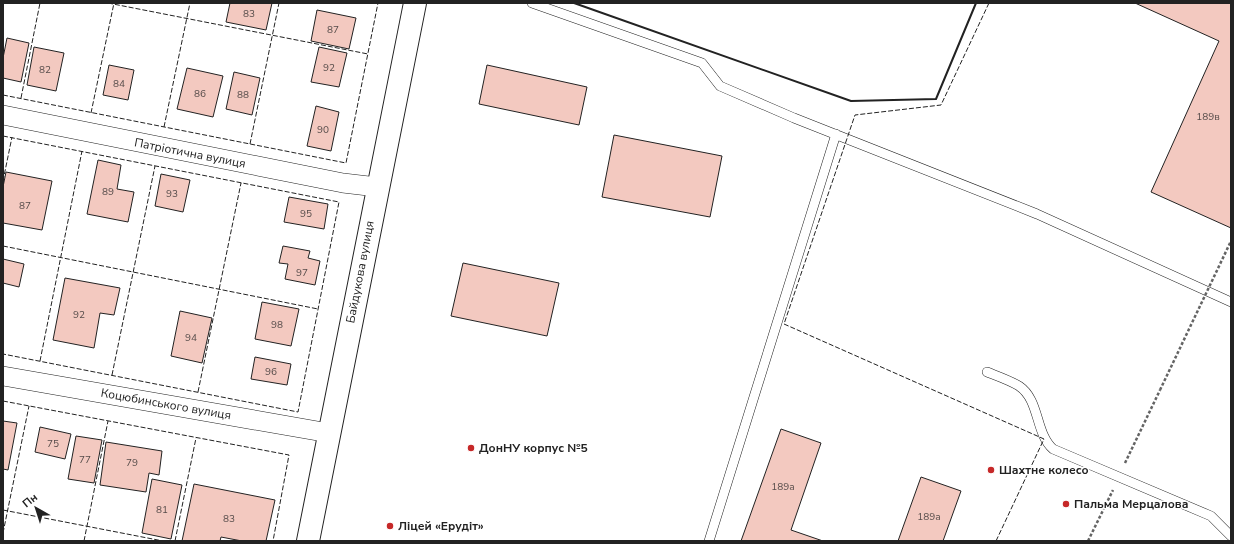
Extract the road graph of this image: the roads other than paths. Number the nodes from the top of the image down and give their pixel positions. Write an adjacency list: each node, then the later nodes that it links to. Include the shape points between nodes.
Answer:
1 (415, 3): 5 (main road, Байдукова вулиця)
2 (532, 3): 4 (lane, via 702,64 720,86)
3 (3, 115): 5 (street, Патріотична вулиця, via 343,183)
4 (836, 134): 6 (lane, via 1037,214); 12 (lane)
5 (377, 187): 9 (main road, Байдукова вулиця)
6 (1231, 302)
7 (987, 372): 10 (lane, via 1023,390 1032,404 1047,442 1053,449 1211,516)
8 (3, 376): 9 (street, Коцюбинського вулиця)
9 (329, 433): 11 (main road, Байдукова вулиця)
10 (1231, 536)
11 (308, 541)
12 (709, 541)

